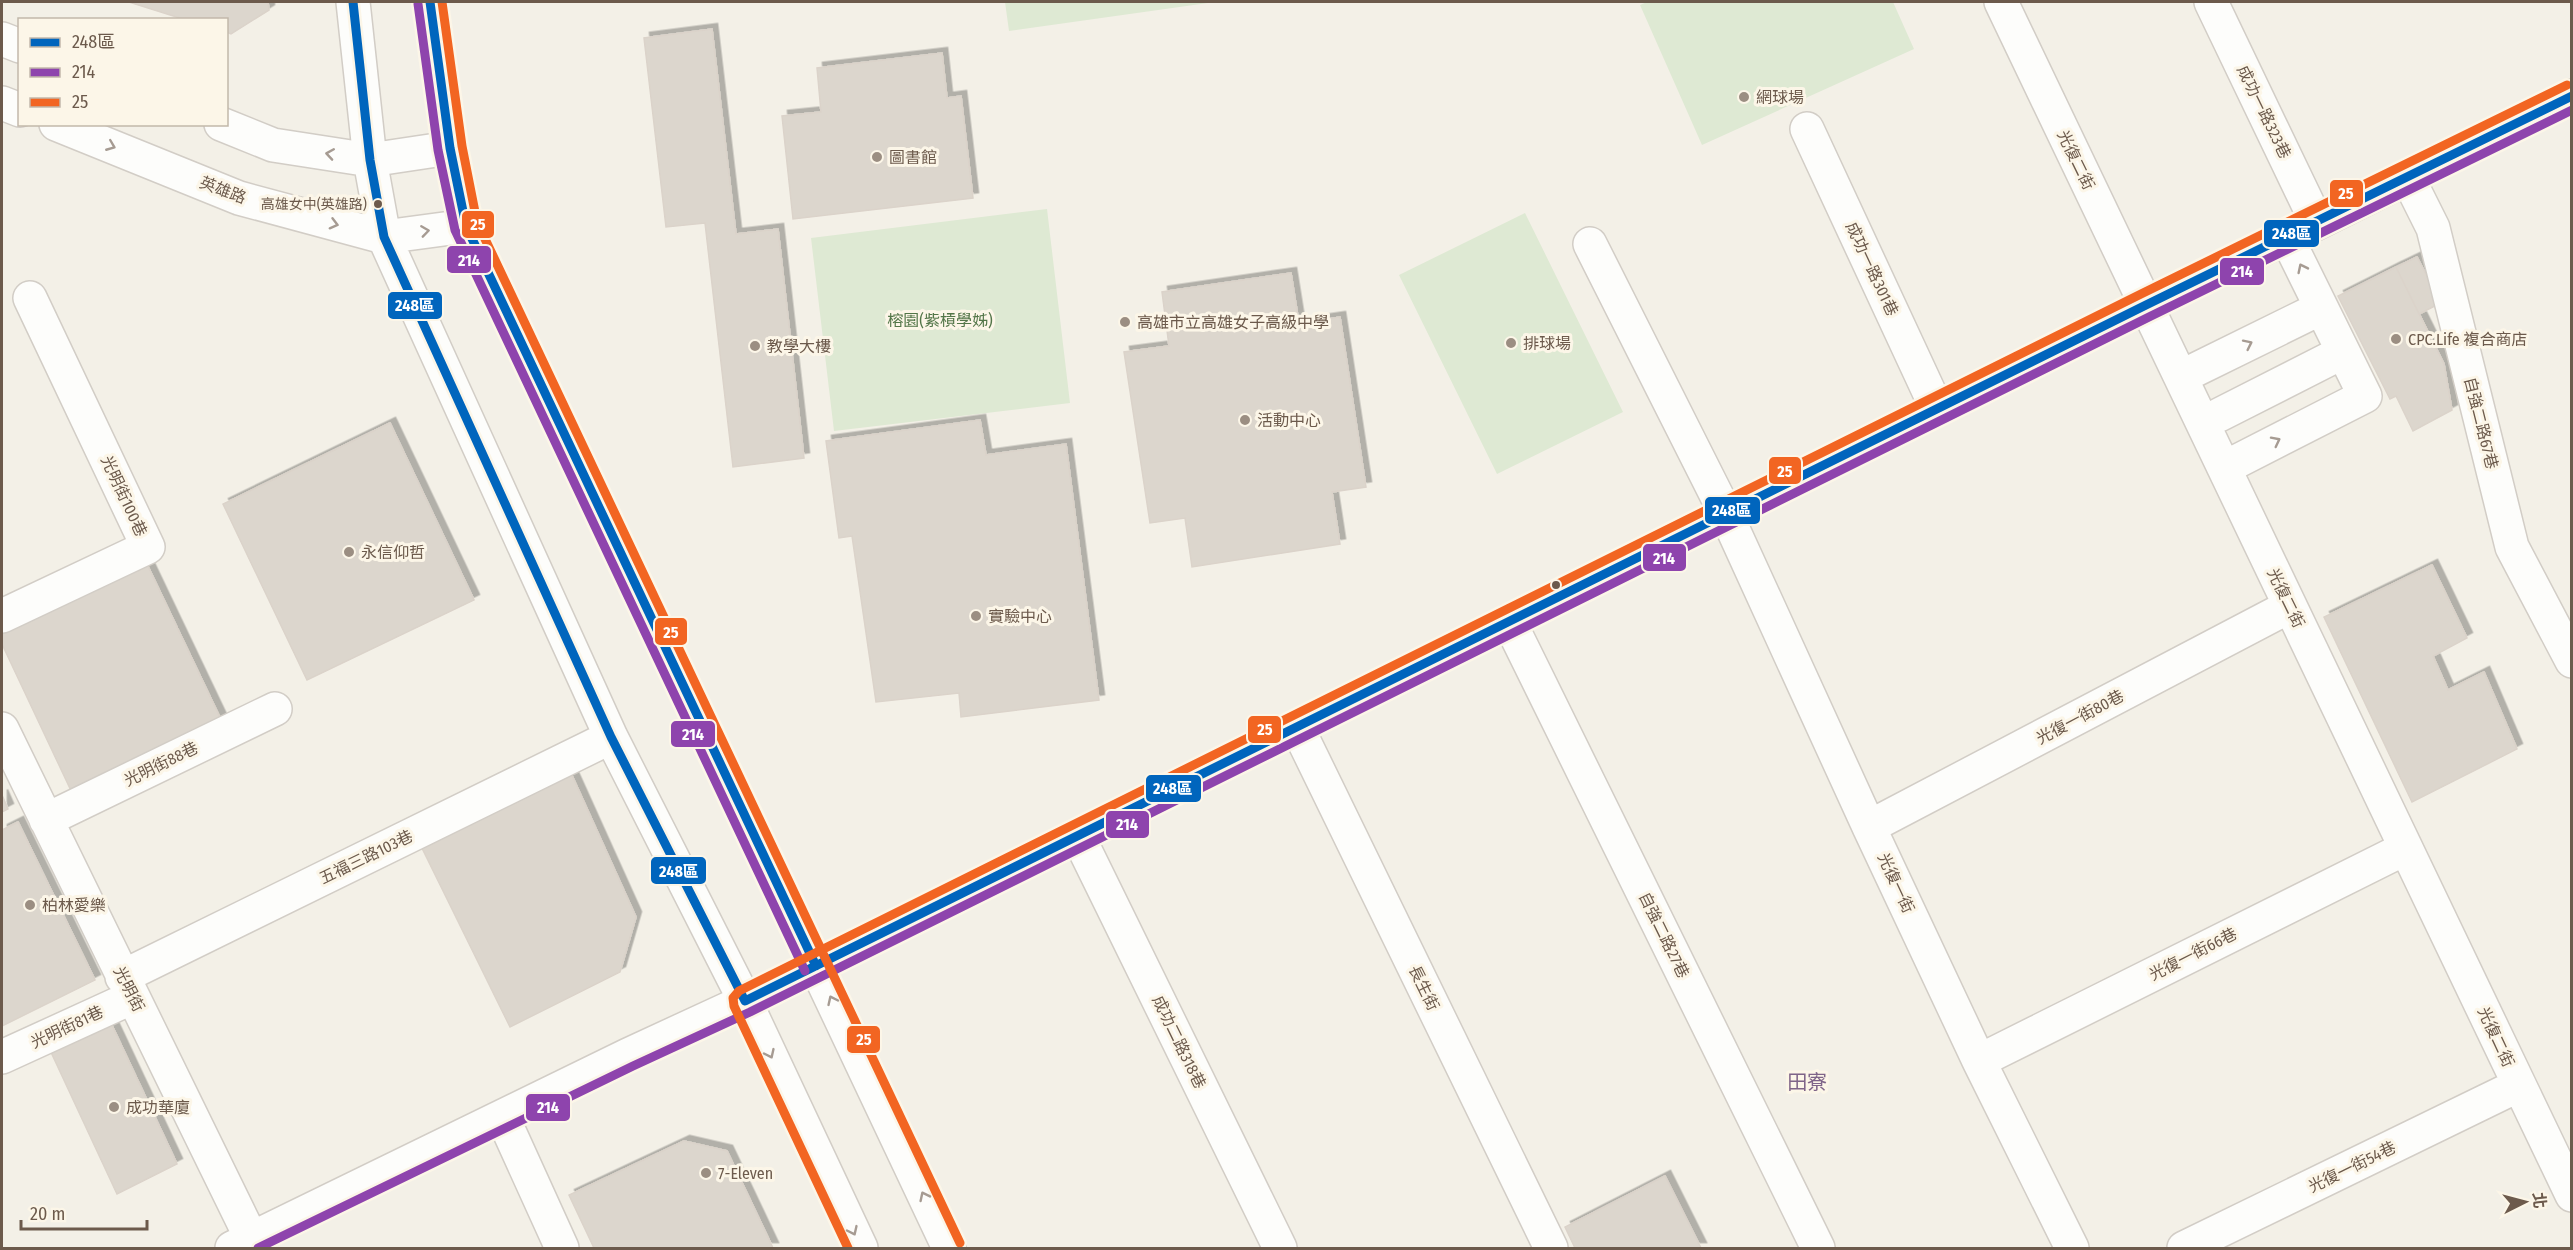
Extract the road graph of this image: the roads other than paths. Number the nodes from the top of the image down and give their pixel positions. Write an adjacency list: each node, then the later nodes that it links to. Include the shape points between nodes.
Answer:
1 (353, 2): 14 (street)
2 (430, 2): 13 (street)
3 (2001, 2): 22 (street, 光復二街)
4 (2211, 2): 16 (street, 成功一路323巷)
5 (2, 39): 6 (street)
6 (18, 45)
7 (2571, 96): 15 (street)
8 (2, 102): 9 (street)
9 (18, 109)
10 (61, 126): 18 (street, 英雄路, one-way to 18, via 239,198)
11 (226, 126): 14 (street, one-way to 11, via 273,145)
12 (1807, 129): 26 (street, 成功一路301巷)
13 (450, 148): 14 (street); 17 (street)
14 (370, 160): 18 (street)
15 (2408, 178): 16 (street); 33 (street, 自強二路67巷, via 2433,228 2512,547)
16 (2317, 223): 19 (street)
17 (466, 226): 18 (street, 英雄路, one-way to 17); 42 (street)
18 (384, 237): 37 (street)
19 (2287, 238): 22 (street); 23 (street, one-way to 19)
20 (1590, 244): 29 (street, 光復一街)
21 (30, 298): 31 (street, 光明街100巷, via 148,546)
22 (2146, 305): 25 (street, 光復二街); 26 (street)
23 (2321, 308): 24 (street); 25 (street, one-way to 23)
24 (2343, 352): 27 (street); 28 (street, one-way to 24, via 2365,396)
25 (2186, 368): 27 (street); 28 (street, 光復二街)
26 (1937, 409): 29 (street)
27 (2219, 415): 28 (street)
28 (2232, 463): 30 (street, 光復二街)
29 (1726, 514): 32 (street); 39 (street, 光復一街)
30 (2290, 606): 39 (street, 光復一街80巷); 41 (street, 光復二街)
31 (2, 616)
32 (1509, 621): 35 (street); 56 (street, 自強二路27巷)
33 (2571, 661)
34 (275, 709): 38 (street, 光明街88巷)
35 (1297, 727): 40 (street); 55 (street, 長生街)
36 (2, 729): 38 (street, 光明街)
37 (611, 736): 43 (street, 五福三路103巷); 44 (street)
38 (46, 820): 43 (street, 光明街)
39 (1869, 827): 46 (street, 光復一街)
40 (1078, 836): 42 (street); 54 (street, 成功二路318巷)
41 (2406, 848): 46 (street, 光復一街66巷); 47 (street, 光復二街)
42 (816, 966): 44 (street); 53 (street, one-way to 42)
43 (127, 987): 45 (street, 光明街81巷); 50 (street, 光明街)
44 (745, 1001): 48 (street); 52 (street, one-way to 52)
45 (2, 1057)
46 (1979, 1061): 57 (street, 光復一街)
47 (2519, 1085): 49 (street, 光復二街); 58 (street, 光復一街54巷)
48 (502, 1118): 50 (street); 51 (street)
49 (2571, 1195)
50 (246, 1245)
51 (562, 1248)
52 (861, 1248)
53 (949, 1248)
54 (1280, 1248)
55 (1551, 1248)
56 (1818, 1248)
57 (2072, 1248)
58 (2184, 1248)

